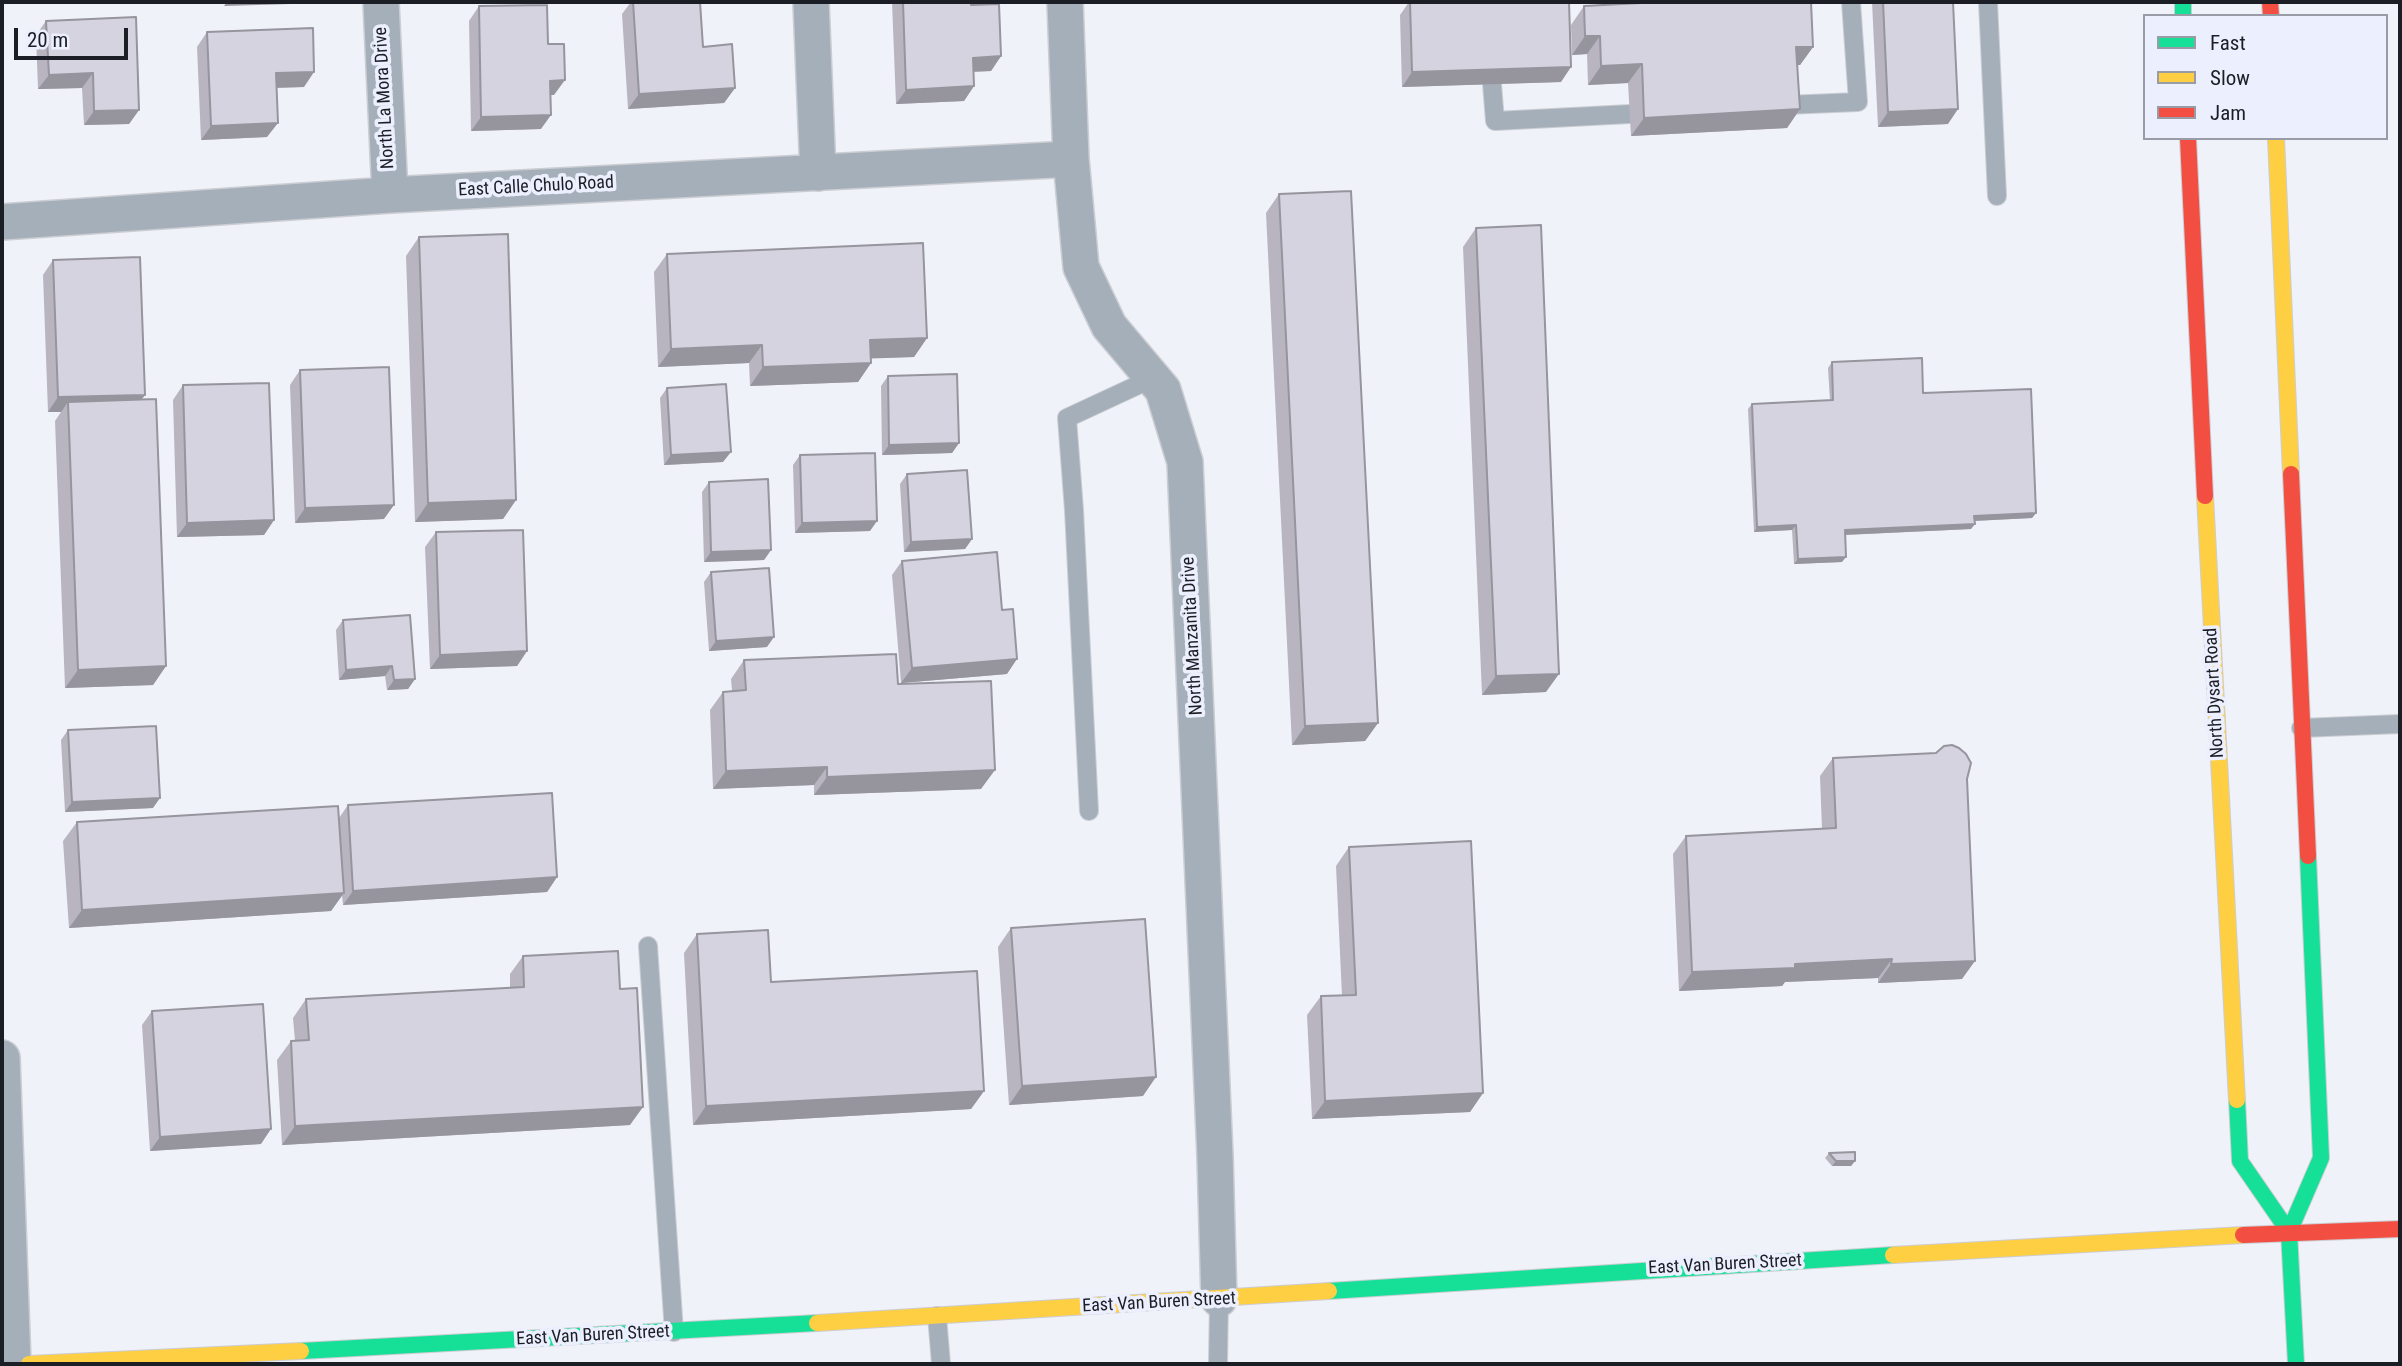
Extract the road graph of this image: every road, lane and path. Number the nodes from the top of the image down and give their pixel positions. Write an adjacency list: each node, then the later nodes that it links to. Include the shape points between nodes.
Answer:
1 (381, 2): 13 (street, North La Mora Drive)
2 (811, 2): 12 (street)
3 (1065, 2): 11 (street, North Manzanita Drive)
4 (1851, 2): 7 (lane, via 1858,102)
5 (1988, 2): 14 (lane)
6 (1492, 84): 8 (lane, via 1495,121)
7 (1785, 105)
8 (1630, 114)
9 (2188, 140): 24 (main road, North Dysart Road, via 2240,1161)
10 (2276, 140): 18 (main road)
11 (1071, 159): 12 (street, East Calle Chulo Road); 16 (street, North Manzanita Drive, via 1081,267 1109,326)
12 (818, 173): 13 (street, East Calle Chulo Road)
13 (390, 195): 15 (street, East Calle Chulo Road)
14 (1997, 196)
15 (2, 222)
16 (1153, 378): 19 (lane, via 1067,418); 25 (street, North Manzanita Drive, via 1163,390 1185,461)
17 (2400, 724): 18 (lane)
18 (2301, 728): 24 (main road, via 2321,1158)
19 (1089, 811)
20 (648, 946): 27 (lane)
21 (2, 1058): 22 (street)
22 (5, 1223): 29 (street)
23 (2400, 1229): 24 (main road, East Van Buren Street)
24 (2289, 1232): 25 (main road, East Van Buren Street); 33 (main road)
25 (1219, 1299): 26 (main road, East Van Buren Street); 32 (lane)
26 (937, 1316): 27 (main road, East Van Buren Street); 31 (lane)
27 (674, 1332): 28 (main road, East Van Buren Street)
28 (380, 1356): 30 (main road, East Van Buren Street)
29 (13, 1364)
30 (29, 1364)
31 (941, 1364)
32 (1219, 1364)
33 (2296, 1364)

